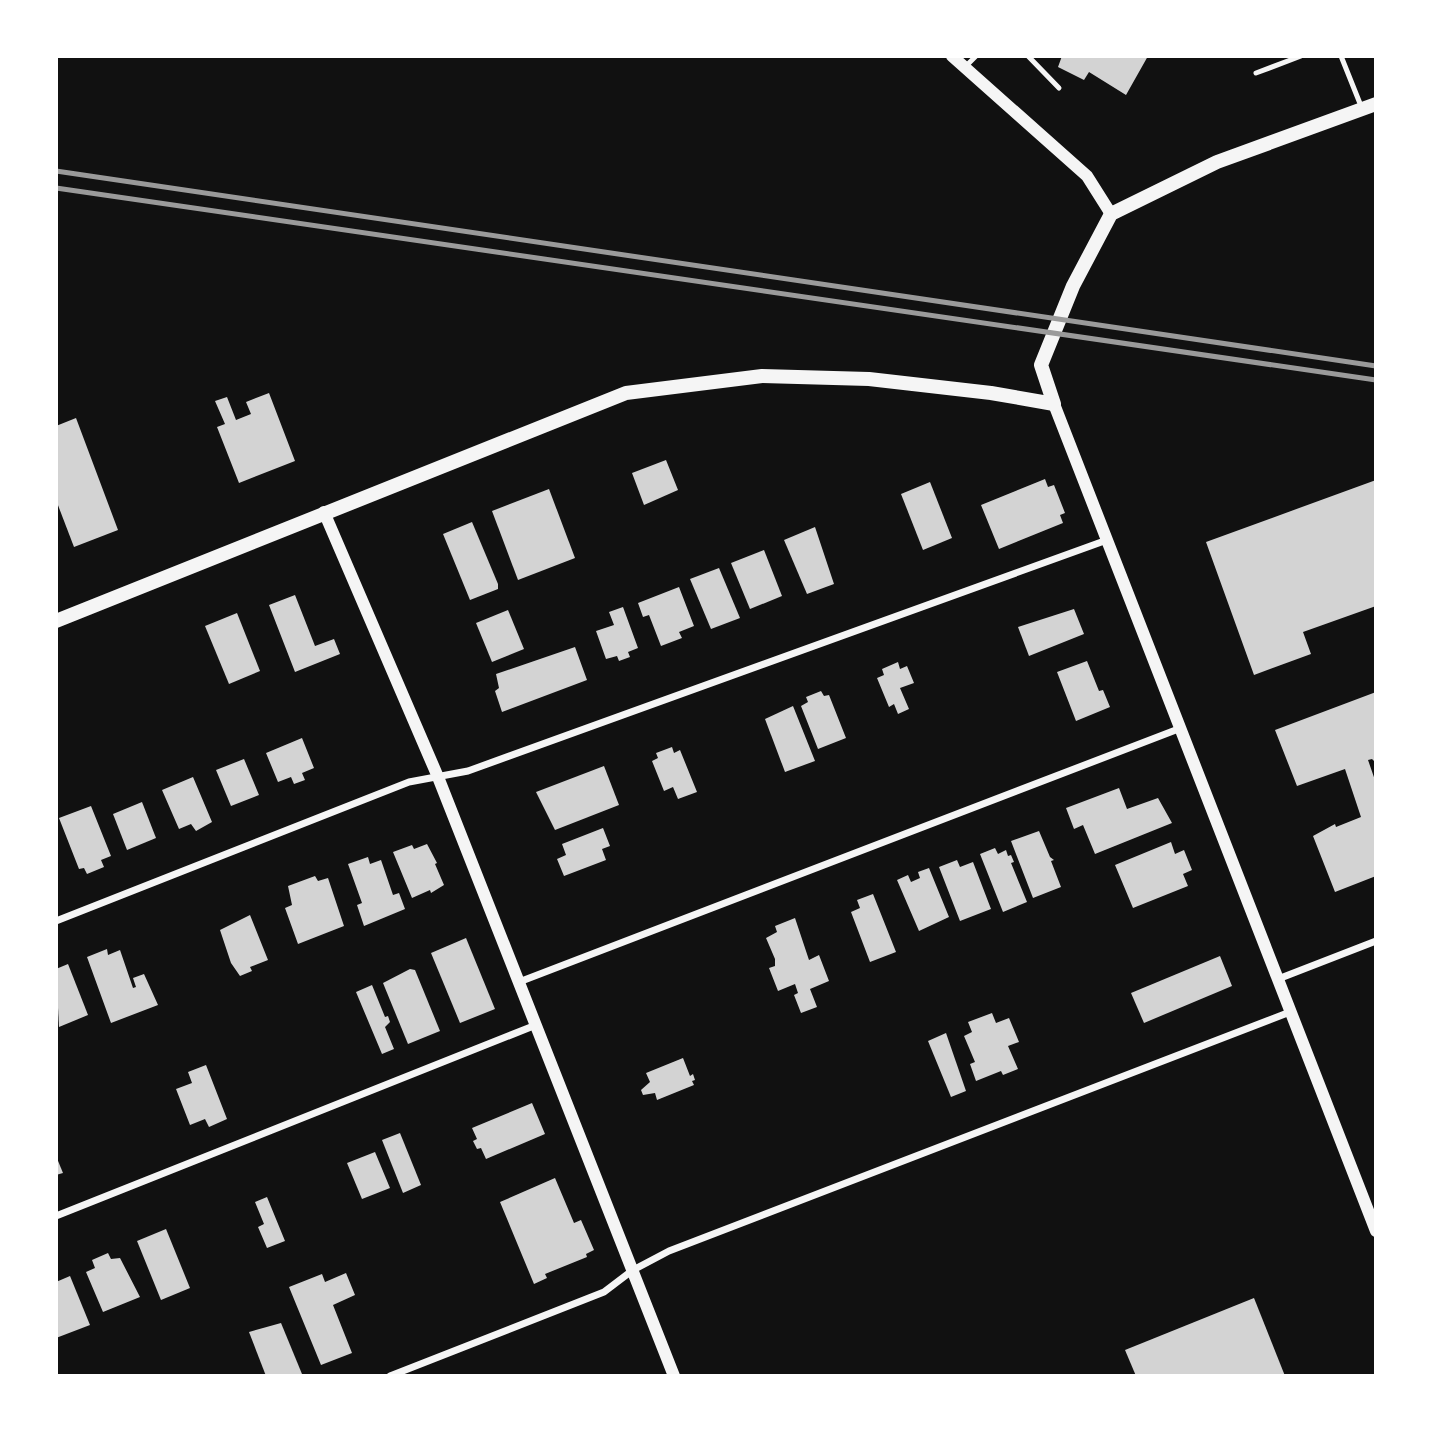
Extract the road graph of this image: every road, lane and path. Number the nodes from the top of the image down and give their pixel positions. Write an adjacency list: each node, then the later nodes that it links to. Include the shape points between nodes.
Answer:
1 (952, 56): 6 (street)
2 (976, 56): 6 (lane)
3 (1028, 56): 8 (lane)
4 (1301, 56): 7 (lane)
5 (1341, 56): 9 (lane)
6 (965, 68): 10 (street, via 1087,176)
7 (1256, 73)
8 (1059, 88)
9 (1369, 107): 10 (main road, via 1217,162)
10 (1111, 214): 11 (main road, via 1073,286 1041,365)
11 (1054, 404): 12 (main road, via 869,379 762,376 626,393); 13 (street)
12 (324, 512): 14 (main road); 16 (street)
13 (1107, 540): 15 (street); 16 (street, via 468,771)
14 (56, 621)
15 (1182, 728): 19 (street); 20 (street)
16 (438, 777): 17 (street, via 409,782); 20 (street)
17 (56, 921)
18 (1376, 941): 19 (street)
19 (1278, 979): 21 (street)
20 (519, 982): 22 (street)
21 (1290, 1012): 24 (street); 25 (street, via 682,1246)
22 (536, 1025): 23 (street); 25 (street)
23 (56, 1216)
24 (1376, 1231)
25 (633, 1270): 26 (street, via 604,1292); 27 (street)
26 (390, 1376)
27 (674, 1376)

